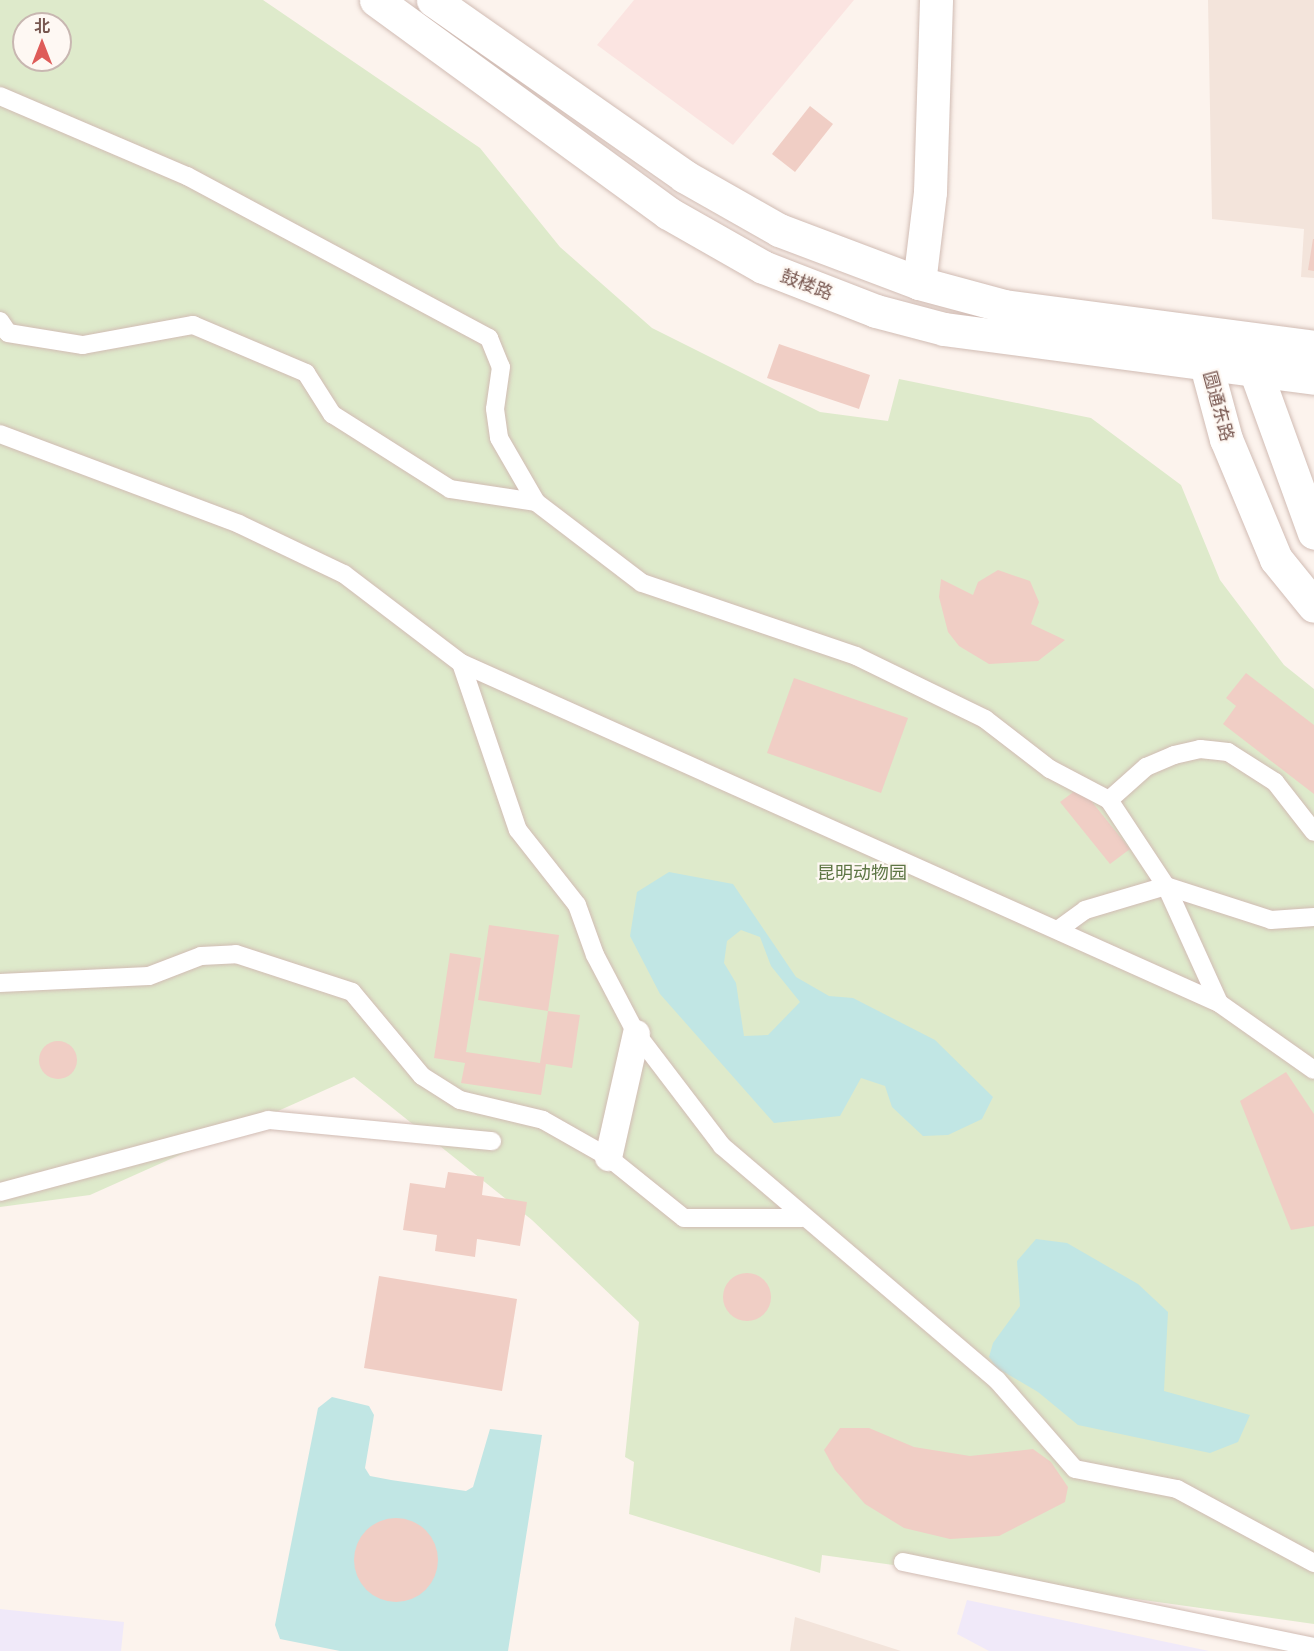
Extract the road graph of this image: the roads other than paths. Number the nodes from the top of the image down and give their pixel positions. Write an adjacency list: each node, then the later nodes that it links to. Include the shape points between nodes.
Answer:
1 (376, 0): 9 (main road, 鼓楼路, via 668,213 763,267 876,311 944,329)
2 (433, 0): 5 (main road, via 684,176 779,230)
3 (936, 0): 5 (main road, via 930,192)
4 (0, 96): 13 (lane, via 187,176 489,338 501,367 495,409 499,438)
5 (919, 284): 7 (main road, via 1004,306)
6 (0, 321): 13 (lane, via 8,333 83,345 193,325 306,373 332,414 450,489)
7 (1222, 336): 8 (main road); 9 (main road, 圆通东路); 10 (main road, 圆通东路)
8 (1314, 347)
9 (1206, 365): 10 (main road, 鼓楼路); 15 (main road, 圆通东路, via 1226,439 1276,559)
10 (1255, 370): 11 (main road, 鼓楼路); 14 (main road, 圆通东路)
11 (1314, 378)
12 (0, 434): 16 (lane, via 239,524 344,574)
13 (536, 502): 17 (lane, via 642,583 856,656 985,719 1050,769)
14 (1314, 533)
15 (1314, 606)
16 (461, 663): 21 (lane); 24 (lane, via 518,830 577,905 595,955)
17 (1109, 800): 18 (lane, via 1146,767 1174,755 1200,749 1228,752 1275,782); 19 (lane)
18 (1314, 832)
19 (1166, 886): 20 (lane, via 1271,920); 21 (lane, via 1085,910); 23 (lane)
20 (1314, 916)
21 (1059, 929): 23 (lane)
22 (0, 983): 27 (lane, via 149,976 201,956 236,954 352,992 422,1076 460,1100 543,1120)
23 (1219, 1003): 25 (lane)
24 (636, 1033): 27 (street); 29 (lane, via 722,1146)
25 (1314, 1070)
26 (492, 1141): 28 (lane, via 268,1120)
27 (608, 1157): 29 (lane, via 684,1218)
28 (0, 1192)
29 (802, 1218): 31 (lane, via 997,1380 1076,1469 1178,1489)
30 (903, 1562): 32 (lane)
31 (1314, 1563)
32 (1314, 1647)

